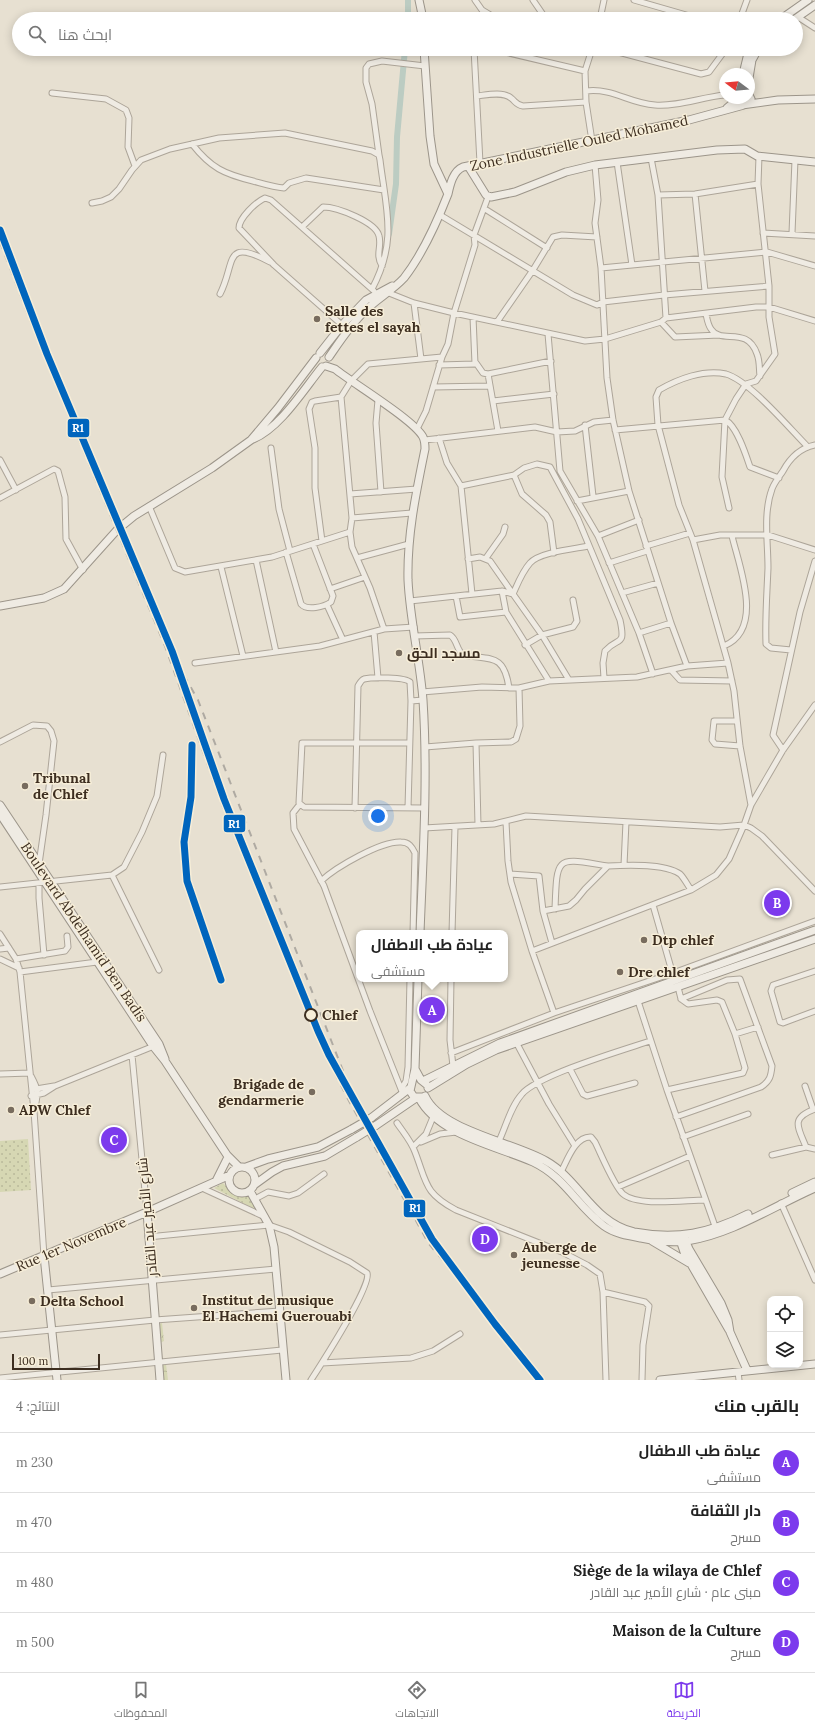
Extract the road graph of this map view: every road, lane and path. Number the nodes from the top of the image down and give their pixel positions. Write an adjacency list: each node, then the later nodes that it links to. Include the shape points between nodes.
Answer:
1 (418, 0): 9 (main road)
2 (475, 0): 10 (street)
3 (533, 0): 11 (street)
4 (604, 0): 12 (street)
5 (634, 0): 13 (street)
6 (747, 0): 14 (street)
7 (808, 0): 15 (main road)
8 (815, 4): 16 (main road)
9 (421, 12)
10 (485, 12)
11 (541, 12)
12 (601, 12)
13 (676, 12)
14 (743, 12)
15 (791, 12)
16 (803, 13)
17 (803, 21): 18 (street)
18 (815, 28)
19 (425, 56): 27 (main road)
20 (474, 56): 33 (street)
21 (522, 56): 30 (street)
22 (590, 56): 30 (street)
23 (633, 56): 24 (street, via 701,74 709,72)
24 (721, 56)
25 (749, 56): 28 (main road)
26 (751, 56): 29 (main road)
27 (426, 66): 45 (street, via 382,61 369,64 366,68 366,82 372,104); 57 (main road, via 434,164)
28 (745, 68)
29 (750, 68)
30 (585, 71): 31 (street)
31 (586, 91): 34 (street, via 609,91 636,102 663,106); 38 (street)
32 (52, 93): 53 (street, via 106,99 126,110 129,118 128,147)
33 (477, 96): 38 (street, via 501,94 511,97 516,105 523,106); 51 (street)
34 (719, 96)
35 (755, 97): 37 (main road)
36 (815, 99): 37 (main road)
37 (769, 101): 41 (main road, Zone Industrielle Ouled Mohamed)
38 (586, 102): 43 (street)
39 (732, 104): 42 (main road, Zone Industrielle Ouled Mohamed)
40 (743, 104): 41 (main road)
41 (746, 105): 42 (main road, Zone Industrielle Ouled Mohamed)
42 (726, 110): 43 (main road, Zone Industrielle Ouled Mohamed)
43 (592, 140): 51 (main road, Zone Industrielle Ouled Mohamed)
44 (192, 144): 45 (street, via 219,138 285,133 372,151); 53 (street, via 148,157); 56 (street, via 206,162 234,177 284,188 289,183 306,178)
45 (379, 155): 56 (street)
46 (759, 156): 47 (main road, via 745,149 736,149); 48 (main road); 55 (street)
47 (651, 158): 49 (main road); 59 (street)
48 (795, 160): 50 (main road); 66 (street)
49 (618, 162): 52 (main road); 75 (street)
50 (815, 162)
51 (480, 163): 54 (main road, Zone Industrielle Ouled Mohamed)
52 (595, 165): 60 (main road, via 566,172 515,192); 68 (street, via 598,193 595,224)
53 (135, 166): 61 (street, via 111,197)
54 (468, 166): 57 (main road, Zone Industrielle Ouled Mohamed, via 457,171); 60 (main road)
55 (758, 184): 58 (street); 65 (street)
56 (384, 190): 76 (street, via 389,238)
57 (448, 194): 63 (main road, Zone Industrielle Ouled Mohamed)
58 (695, 194): 59 (street); 72 (street)
59 (658, 195): 73 (street)
60 (488, 197): 62 (street)
61 (92, 203)
62 (485, 209): 67 (street); 70 (street)
63 (440, 215): 67 (street); 80 (main road, Zone Industrielle Ouled Mohamed, via 428,240)
64 (302, 227): 74 (street, via 267,198 258,202 240,221 239,228); 76 (street, via 323,207 349,213 378,231 378,258); 83 (street)
65 (763, 233): 66 (street); 71 (street)
66 (792, 234): 69 (street)
67 (474, 236): 79 (street); 90 (street, via 475,244 470,265)
68 (597, 236): 70 (street, via 556,235); 78 (street)
69 (815, 236)
70 (547, 248): 79 (street)
71 (767, 252): 72 (street); 77 (street); 81 (street)
72 (702, 257): 73 (street); 82 (street)
73 (663, 261): 75 (street); 86 (street)
74 (274, 264): 85 (street, via 251,252 243,251 237,254 231,262); 96 (street)
75 (632, 265): 78 (street)
76 (382, 266): 83 (street)
77 (815, 266)
78 (600, 268): 87 (street)
79 (533, 270): 87 (street, via 586,302 597,305); 94 (street)
80 (398, 284): 83 (main road); 84 (main road, Zone Industrielle Ouled Mohamed)
81 (769, 286): 82 (street); 89 (street)
82 (705, 291): 86 (street)
83 (376, 293): 84 (main road, Zone Industrielle Ouled Mohamed); 96 (main road); 104 (main road)
84 (389, 293): 88 (street)
85 (220, 294)
86 (664, 295): 87 (street); 93 (street)
87 (602, 302): 99 (street)
88 (414, 303): 90 (street); 102 (street)
89 (769, 308): 91 (street, via 756,307); 95 (street); 108 (street, via 775,354)
90 (454, 313): 92 (street); 101 (street, via 448,344)
91 (706, 314): 93 (street); 98 (street, via 710,328)
92 (473, 317): 94 (street); 105 (street)
93 (663, 320): 98 (street, via 675,337); 99 (street)
94 (497, 322): 97 (street)
95 (815, 322)
96 (342, 325): 100 (main road)
97 (548, 334): 99 (street, via 585,341); 103 (street)
98 (719, 336): 108 (street, via 743,338 753,345 758,356)
99 (605, 339): 117 (street)
100 (318, 356): 104 (main road, via 324,353); 104 (main road, via 318,365); 126 (main road)
101 (442, 357): 102 (street); 106 (street)
102 (421, 359): 109 (street, via 368,364)
103 (551, 361): 107 (street); 113 (street)
104 (327, 362): 109 (main road); 126 (main road, via 284,414 262,435)
105 (476, 363): 106 (street); 107 (street, via 483,373)
106 (439, 365): 112 (street)
107 (488, 374): 111 (street)
108 (760, 376): 110 (street, via 756,381)
109 (351, 381): 114 (street); 115 (main road)
110 (746, 384): 118 (street); 120 (street, via 726,374 712,373 690,376 666,386 659,390 656,397); 129 (street)
111 (490, 386): 112 (street); 116 (street)
112 (433, 387): 121 (street, via 423,420)
113 (554, 394): 116 (street); 124 (street)
114 (341, 397): 139 (street); 155 (street, via 312,402 309,409 315,448 315,488)
115 (378, 400): 121 (main road); 138 (street, via 376,423)
116 (493, 401): 123 (street)
117 (613, 420): 119 (street); 122 (street)
118 (725, 420): 120 (street); 133 (street, via 730,423 740,441 750,467); 144 (street, via 722,476)
119 (586, 425): 124 (street, via 575,431); 140 (street)
120 (658, 425): 122 (street); 150 (street, via 679,504)
121 (417, 429): 127 (main road)
122 (615, 430): 137 (street)
123 (498, 431): 124 (street, via 535,428); 125 (street)
124 (557, 432): 142 (street, via 560,471)
125 (439, 438): 127 (street); 134 (street, via 447,463)
126 (251, 440): 143 (main road)
127 (425, 440): 135 (main road)
128 (815, 445): 129 (street)
129 (808, 447): 133 (street, via 794,455)
130 (271, 448): 161 (street)
131 (0, 460): 136 (street)
132 (514, 475): 134 (street); 158 (street, via 524,468 537,464 550,467 574,509); 162 (street, via 522,494 546,515 550,522)
133 (779, 478): 151 (street, via 772,488 769,501)
134 (461, 486): 165 (street)
135 (417, 489): 138 (street); 145 (main road)
136 (16, 490): 141 (street); 170 (street, via 54,469 58,471 65,497 66,539)
137 (629, 491): 140 (street); 147 (street)
138 (381, 492): 139 (street)
139 (350, 494): 146 (street)
140 (593, 496): 142 (street)
141 (0, 498)
142 (577, 501): 152 (street)
143 (149, 506): 169 (street, via 175,568 185,572); 170 (main road, via 117,530)
144 (729, 508)
145 (412, 513): 146 (street); 157 (main road)
146 (352, 518): 149 (street)
147 (639, 520): 152 (street); 159 (street)
148 (505, 527): 164 (street)
149 (350, 532): 155 (street); 163 (street)
150 (690, 533): 154 (street); 159 (street)
151 (768, 535): 153 (street); 160 (street); 194 (street, via 766,644 771,648)
152 (598, 536): 168 (street)
153 (732, 536): 154 (street); 193 (street, via 746,587 746,609 743,623 735,638)
154 (693, 540): 193 (street)
155 (322, 541): 156 (street)
156 (313, 544): 161 (street); 173 (street)
157 (409, 544): 163 (street); 180 (main road)
158 (589, 546): 162 (street); 203 (street, via 616,608 623,631 620,642 605,651)
159 (647, 549): 168 (street); 172 (street)
160 (815, 550)
161 (288, 552): 166 (street); 181 (street, via 301,604 307,608)
162 (554, 553): 177 (street, via 530,563)
163 (357, 558): 171 (street)
164 (486, 558): 165 (street); 177 (street)
165 (468, 559): 176 (street)
166 (256, 560): 169 (street); 195 (street)
167 (815, 561): 194 (street)
168 (609, 564): 175 (street)
169 (221, 567): 196 (street)
170 (82, 570): 182 (main road, via 64,589 54,595)
171 (365, 577): 173 (street); 186 (street)
172 (658, 583): 175 (street); 184 (street)
173 (330, 589): 181 (street, via 333,599)
174 (502, 591): 176 (street); 177 (street); 183 (street)
175 (622, 593): 188 (street)
176 (472, 594): 178 (street)
177 (513, 594): 189 (street)
178 (456, 596): 180 (street); 183 (street, via 460,617)
179 (573, 600): 189 (street, via 577,621 573,628)
180 (410, 601): 185 (main road)
181 (327, 605): 191 (street)
182 (0, 606)
183 (506, 612): 192 (street)
184 (671, 623): 188 (street); 199 (street)
185 (414, 627): 186 (street); 190 (main road)
186 (384, 629): 187 (street)
187 (374, 632): 191 (street); 202 (street)
188 (640, 633): 201 (street)
189 (542, 635): 192 (street); 204 (street)
190 (414, 636): 207 (street, via 450,634 463,655 496,659 505,668); 209 (main road)
191 (343, 640): 195 (street)
192 (525, 645): 205 (street)
193 (724, 646): 197 (street)
194 (791, 650): 220 (street, via 773,735)
195 (276, 652): 196 (street)
196 (243, 656): 198 (street)
197 (728, 662): 199 (street); 206 (street)
198 (195, 663)
199 (687, 666): 200 (street)
200 (671, 670): 201 (street); 206 (street, via 680,680)
201 (653, 674): 203 (street)
202 (378, 678): 211 (street, via 408,680); 216 (street, via 364,679 358,686)
203 (604, 678): 204 (street)
204 (568, 680): 205 (street)
205 (549, 681): 208 (street)
206 (732, 681): 213 (street)
207 (509, 688): 208 (street); 209 (street)
208 (519, 688): 215 (street, via 520,726 516,739 511,742)
209 (422, 692): 210 (main road)
210 (423, 700): 211 (street); 219 (main road)
211 (411, 701): 217 (street)
212 (815, 704): 220 (street)
213 (736, 721): 218 (street); 218 (street, via 714,721 712,740 715,744)
214 (0, 742): 235 (street, via 33,725 47,726 52,734 54,741 50,783)
215 (476, 743): 219 (street); 231 (street)
216 (357, 744): 217 (street); 222 (street, via 302,743); 225 (street)
217 (409, 744): 226 (street)
218 (740, 746): 224 (street)
219 (425, 747): 227 (main road)
220 (783, 750): 224 (street)
221 (163, 755): 239 (street, via 156,796 142,832 124,867)
222 (300, 804): 225 (street, via 304,807); 240 (street, via 293,813 294,829)
223 (0, 805): 235 (main road, Boulevard Abdelhamid Ben Badis)
224 (750, 805): 232 (street)
225 (355, 808): 226 (street)
226 (408, 808): 227 (street)
227 (424, 808): 234 (main road)
228 (0, 814): 241 (main road, Boulevard Abdelhamid Ben Badis)
229 (506, 822): 230 (street, via 526,816); 231 (street); 238 (street)
230 (626, 822): 232 (street, via 720,828); 236 (street)
231 (478, 825): 233 (street)
232 (744, 825): 243 (street, via 723,868); 244 (street, via 762,836)
233 (455, 827): 234 (street); 251 (street)
234 (424, 828): 250 (main road)
235 (39, 864): 241 (main road, Boulevard Abdelhamid Ben Badis)
236 (624, 865): 237 (street); 243 (street, via 676,872 681,875)
237 (608, 866): 246 (street, via 569,906); 246 (street, via 573,861 561,864 556,878)
238 (510, 874): 247 (street, via 539,876); 259 (street)
239 (112, 875): 241 (street); 265 (street)
240 (321, 880): 249 (street, via 353,858 394,843 410,845 415,853); 266 (street)
241 (45, 883): 242 (street); 260 (street, via 39,898); 263 (main road, Boulevard Abdelhamid Ben Badis); 285 (main road, Boulevard Abdelhamid Ben Badis)
242 (0, 888)
243 (690, 890): 245 (street)
244 (815, 891)
245 (653, 905): 256 (street); 268 (street)
246 (555, 909): 247 (street)
247 (543, 911): 256 (street)
248 (815, 922): 268 (street)
249 (413, 930)
250 (420, 930)
251 (452, 930)
252 (815, 930): 268 (main road)
253 (0, 934): 257 (street)
254 (67, 936): 260 (street, via 66,951)
255 (815, 939): 273 (main road)
256 (552, 943): 259 (street)
257 (9, 948): 258 (street); 262 (street)
258 (0, 949)
259 (532, 951): 280 (street)
260 (44, 955): 262 (street)
261 (0, 959): 264 (street)
262 (16, 959): 264 (street)
263 (97, 962): 264 (street); 285 (main road, Boulevard Abdelhamid Ben Badis)
264 (20, 970): 294 (street)
265 (159, 970)
266 (356, 971)
267 (815, 971): 279 (street, via 773,985 771,991 780,1022)
268 (674, 977): 276 (main road); 280 (street)
269 (360, 982): 304 (street)
270 (410, 982): 274 (street)
271 (418, 982): 275 (main road)
272 (451, 982): 287 (street)
273 (678, 987): 277 (street); 278 (main road)
274 (409, 992): 275 (street); 304 (street, via 408,1067)
275 (418, 993): 291 (main road)
276 (636, 994): 278 (street); 289 (main road, via 500,1043)
277 (681, 999): 281 (street, via 727,980 740,979); 282 (street, via 688,1004 717,1000 722,1002)
278 (638, 1001): 283 (street); 284 (main road)
279 (815, 1011)
280 (554, 1013): 286 (street)
281 (758, 1027): 282 (street); 312 (street, via 772,1066 767,1083)
282 (735, 1034): 303 (street, via 745,1068 743,1073)
283 (650, 1041): 292 (street); 303 (street)
284 (516, 1042): 296 (street); 302 (main road, via 467,1064)
285 (156, 1045): 288 (street); 324 (main road, Boulevard Abdelhamid Ben Badis)
286 (459, 1050): 287 (street); 289 (street)
287 (451, 1053): 290 (street)
288 (132, 1055): 299 (street); 338 (street, شارع الأمير عبد القادر)
289 (466, 1058): 290 (main road)
290 (453, 1066): 295 (main road)
291 (415, 1069): 295 (main road); 298 (main road)
292 (570, 1069): 296 (street); 297 (street, via 583,1094 587,1096)
293 (0, 1074): 294 (street)
294 (30, 1074): 301 (street); 305 (street)
295 (422, 1081): 298 (main road); 302 (main road)
296 (538, 1083): 316 (street, via 522,1093); 318 (street)
297 (635, 1083)
298 (412, 1085): 304 (main road); 307 (main road, via 411,1093)
299 (55, 1086): 301 (street); 306 (street)
300 (805, 1086): 308 (street)
301 (38, 1088): 305 (street); 306 (street)
302 (428, 1088): 307 (main road)
303 (667, 1090): 312 (street)
304 (403, 1091): 325 (main road, bridge, via 371,1118 311,1150 268,1158)
305 (31, 1093): 306 (street); 309 (street)
306 (38, 1094): 309 (street)
307 (420, 1097): 311 (main road); 316 (main road, via 446,1119); 333 (main road, bridge, via 325,1156 283,1166)
308 (814, 1109): 320 (street, via 803,1113 798,1125)
309 (34, 1111): 347 (street)
310 (748, 1114): 315 (street)
311 (433, 1117): 314 (main road); 317 (street)
312 (676, 1117): 315 (street)
313 (397, 1123): 319 (street)
314 (459, 1132): 317 (street, via 440,1134); 345 (main road, via 532,1162 554,1174 609,1230)
315 (683, 1136): 322 (street)
316 (499, 1141): 326 (main road, via 534,1154)
317 (420, 1142): 319 (street)
318 (575, 1146): 326 (street); 331 (street, via 584,1138 593,1139)
319 (413, 1147): 354 (street, via 434,1196 456,1210 562,1252 587,1265 600,1274)
320 (806, 1147): 321 (street); 323 (street)
321 (815, 1149)
322 (690, 1156): 331 (street); 336 (street)
323 (772, 1156)
324 (227, 1157): 325 (main road, Boulevard Abdelhamid Ben Badis); 327 (main road, Boulevard Abdelhamid Ben Badis); 329 (main road)
325 (243, 1167): 327 (main road); 333 (main road, via 251,1170 255,1176)
326 (561, 1172): 343 (main road, via 610,1223 634,1232)
327 (230, 1173): 329 (main road, Rue 1er Novembre); 333 (main road, via 229,1184 235,1192 244,1193)
328 (324, 1174): 335 (street, via 298,1193 289,1196 268,1192)
329 (216, 1181): 332 (main road, Rue 1er Novembre)
330 (815, 1182): 341 (main road)
331 (618, 1187): 336 (street, via 623,1194 644,1201)
332 (202, 1188): 338 (main road, Rue 1er Novembre); 339 (street)
333 (252, 1188): 335 (main road)
334 (815, 1188): 337 (main road)
335 (256, 1199): 339 (main road)
336 (705, 1200): 341 (street)
337 (781, 1203): 344 (main road, via 718,1234); 352 (street)
338 (147, 1212): 342 (main road, شارع الأمير عبد القادر); 347 (main road, Rue 1er Novembre)
339 (266, 1218): 340 (main road)
340 (269, 1225): 342 (street); 349 (main road); 363 (street, via 290,1232 350,1262 368,1276 367,1284)
341 (716, 1229): 343 (main road)
342 (148, 1236): 351 (main road, شارع الأمير عبد القادر)
343 (682, 1238): 344 (main road); 345 (main road); 346 (main road); 348 (main road)
344 (697, 1239): 346 (main road)
345 (650, 1240): 348 (main road)
346 (693, 1255): 358 (main road, via 720,1303 728,1320)
347 (44, 1256): 350 (main road, Rue 1er Novembre); 353 (main road)
348 (691, 1264): 358 (main road)
349 (276, 1269): 351 (street); 355 (main road)
350 (0, 1274)
351 (152, 1280): 353 (street); 356 (main road, شارع الأمير عبد القادر)
352 (815, 1280)
353 (48, 1290): 357 (main road)
354 (604, 1292): 372 (street); 373 (street, via 645,1302 649,1306)
355 (280, 1311): 356 (street); 361 (main road)
356 (155, 1320): 357 (street); 362 (main road, شارع الأمير عبد القادر)
357 (52, 1331): 360 (street); 367 (main road)
358 (730, 1332): 365 (main road)
359 (460, 1334): 363 (street, via 433,1351 416,1357)
360 (0, 1335)
361 (282, 1350): 362 (street); 370 (main road)
362 (159, 1362): 367 (street); 369 (main road, شارع الأمير عبد القادر)
363 (322, 1363): 371 (street)
364 (815, 1364): 365 (main road)
365 (747, 1370): 366 (main road)
366 (738, 1372): 374 (main road); 375 (street)
367 (56, 1376): 368 (street)
368 (0, 1378)
369 (160, 1380)
370 (286, 1380)
371 (310, 1380)
372 (606, 1380)
373 (642, 1380)
374 (660, 1380)
375 (739, 1380)

